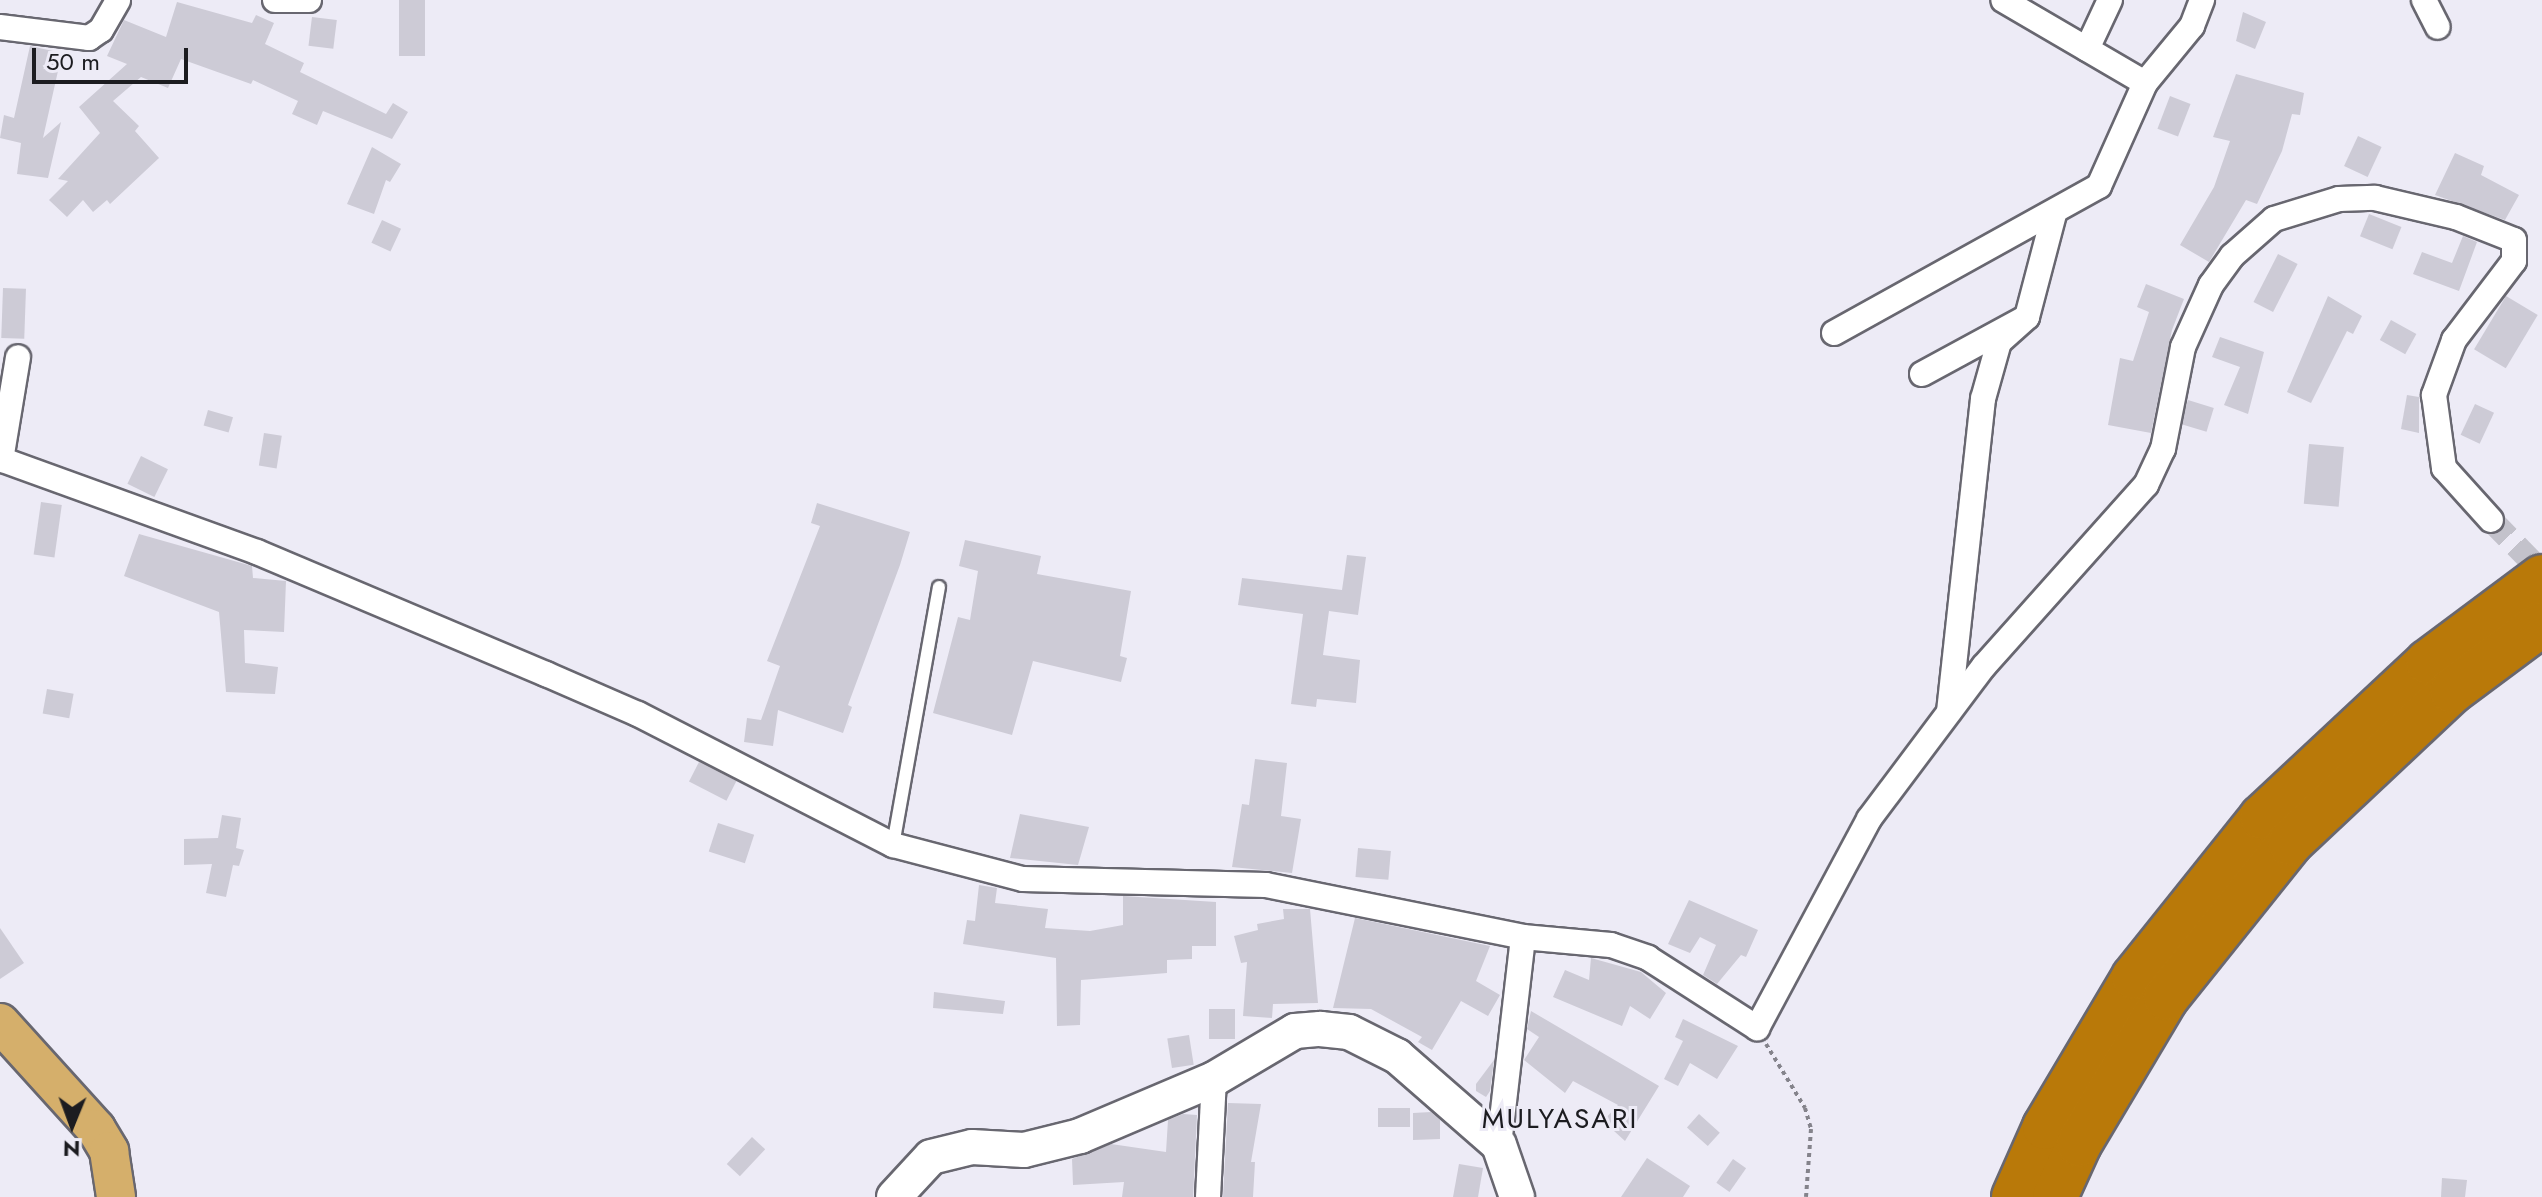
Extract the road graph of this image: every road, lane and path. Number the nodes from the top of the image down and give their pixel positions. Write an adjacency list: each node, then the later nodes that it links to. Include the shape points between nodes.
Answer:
1 (118, 0): 8 (street, via 101,30 89,38)
2 (275, 0): 3 (street)
3 (309, 0)
4 (2110, 0): 10 (street)
5 (2202, 0): 11 (street, via 2192,26)
6 (2424, 0): 9 (street)
7 (2014, 3): 10 (street)
8 (0, 27)
9 (2438, 27)
10 (2087, 49): 11 (street)
11 (2145, 83): 12 (street, via 2099,186)
12 (2054, 214): 13 (street); 14 (street)
13 (2027, 317): 16 (street); 22 (street, via 1999,342 1983,399)
14 (1834, 333)
15 (18, 357): 17 (street)
16 (1922, 374)
17 (0, 460): 23 (street, via 257,552 546,674 638,714)
18 (2491, 520): 22 (street, via 2444,468 2434,395 2446,354 2507,273 2516,243 2456,217 2375,198 2314,204 2274,219 2232,256 2211,285 2183,347 2163,449 2146,485)
19 (2542, 577): 34 (highway, via 2428,662 2262,817 2134,977 2045,1127)
20 (939, 587): 23 (lane)
21 (2542, 624): 35 (highway, via 2452,691 2290,843 2166,998 2079,1144)
22 (1949, 713): 26 (street, via 1869,819)
23 (893, 845): 24 (street, via 1023,879 1266,885)
24 (1523, 937): 26 (street, via 1591,941 1648,958); 28 (street)
25 (0, 1023): 29 (main road, via 96,1129 109,1151)
26 (1757, 1028): 33 (path, via 1808,1119 1813,1153)
27 (1214, 1079): 28 (main road, via 1295,1031 1349,1032 1397,1056); 30 (main road, via 1048,1145 949,1150 915,1169); 31 (street)
28 (1499, 1145): 32 (main road)
29 (116, 1197)
30 (894, 1197)
31 (1208, 1197)
32 (1517, 1197)
33 (1806, 1197)
34 (2014, 1197)
35 (2055, 1197)

